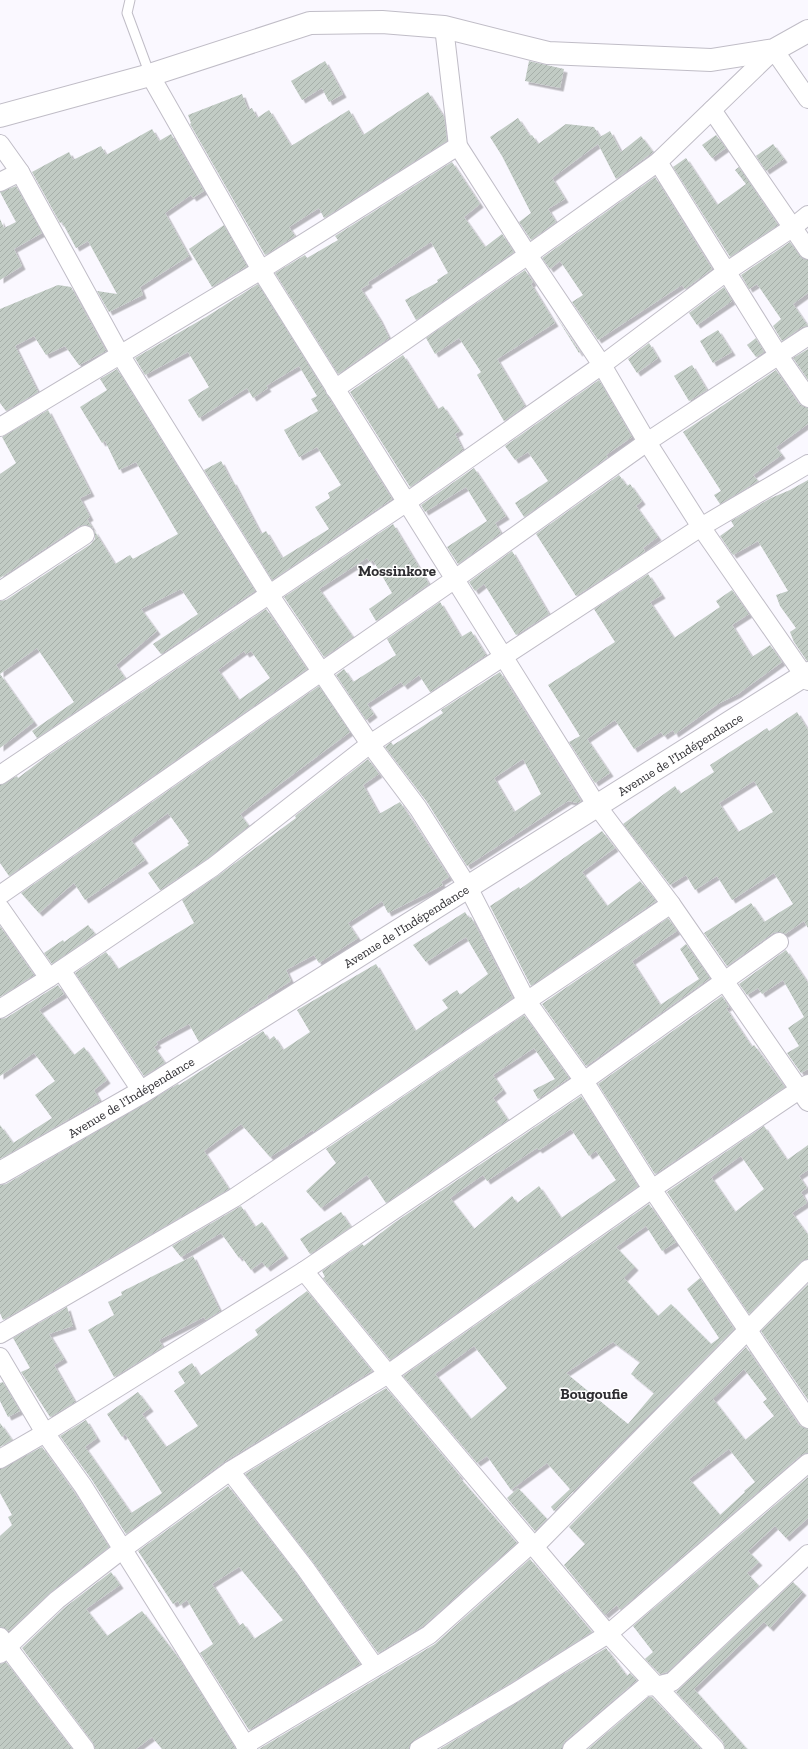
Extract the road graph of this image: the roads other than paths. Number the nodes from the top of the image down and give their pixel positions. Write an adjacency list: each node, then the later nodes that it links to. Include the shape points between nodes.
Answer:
1 (130, 0): 5 (lane, via 127,13)
2 (444, 28): 4 (main road, via 548,53 711,60); 5 (main road, via 382,22 310,23); 10 (street)
3 (808, 32): 4 (main road)
4 (774, 50): 6 (street); 7 (street)
5 (150, 75): 8 (main road); 18 (street)
6 (808, 99)
7 (712, 110): 11 (street); 15 (street)
8 (0, 116)
9 (0, 144): 12 (street)
10 (458, 146): 17 (street); 18 (street)
11 (658, 162): 17 (street); 19 (street)
12 (20, 172): 13 (street); 21 (street)
13 (0, 182)
14 (808, 215): 15 (street)
15 (792, 228): 16 (street); 19 (street)
16 (808, 250)
17 (528, 255): 23 (street); 24 (street)
18 (261, 270): 21 (street); 24 (street)
19 (726, 272): 22 (street); 23 (street)
20 (808, 336): 22 (street)
21 (121, 356): 26 (street); 34 (street)
22 (779, 356): 25 (street); 27 (street)
23 (602, 364): 27 (street); 29 (street)
24 (335, 389): 29 (street)
25 (808, 398)
26 (0, 427)
27 (647, 442): 30 (street); 32 (street)
28 (808, 464): 30 (street)
29 (407, 502): 32 (street); 34 (street)
30 (701, 527): 35 (street); 37 (street)
31 (85, 535): 33 (street)
32 (455, 579): 35 (street); 36 (street)
33 (0, 591)
34 (269, 594): 36 (street); 39 (street)
35 (503, 656): 38 (street); 40 (street)
36 (320, 672): 38 (street); 42 (street)
37 (807, 676): 40 (main road, Avenue de l'Indépendance)
38 (370, 744): 41 (street, via 418,808); 46 (street, via 213,867)
39 (0, 775)
40 (597, 806): 41 (main road, Avenue de l'Indépendance); 43 (street)
41 (468, 887): 48 (street); 51 (main road, Avenue de l'Indépendance)
42 (0, 895)
43 (672, 904): 47 (street); 48 (street)
44 (0, 908): 46 (street)
45 (779, 942): 47 (street)
46 (55, 974): 49 (street); 51 (street)
47 (724, 980): 50 (street); 52 (street)
48 (526, 1000): 50 (street); 58 (street, via 234,1198)
49 (0, 1009)
50 (584, 1082): 54 (street); 56 (street)
51 (142, 1092): 53 (main road, Avenue de l'Indépendance)
52 (805, 1092): 54 (street)
53 (0, 1173)
54 (652, 1189): 57 (street); 60 (street)
55 (808, 1269): 57 (street)
56 (304, 1272): 60 (street); 62 (street)
57 (747, 1330): 61 (street); 66 (street, via 539,1542)
58 (0, 1334)
59 (0, 1357): 62 (street)
60 (388, 1374): 65 (street); 66 (street)
61 (808, 1419)
62 (45, 1433): 63 (street); 67 (street)
63 (0, 1459)
64 (808, 1463): 69 (street)
65 (230, 1471): 67 (street); 71 (street, via 305,1568)
66 (531, 1544): 69 (street); 71 (street, via 429,1635)
67 (123, 1549): 70 (street); 73 (street)
68 (808, 1554): 72 (street, via 672,1682)
69 (608, 1634): 72 (street); 75 (street)
70 (3, 1646): 74 (street)
71 (375, 1667): 73 (street)
72 (656, 1686): 76 (street, via 645,1687); 77 (street)
73 (246, 1747)
74 (86, 1749)
75 (419, 1749)
76 (572, 1749)
77 (715, 1749)

